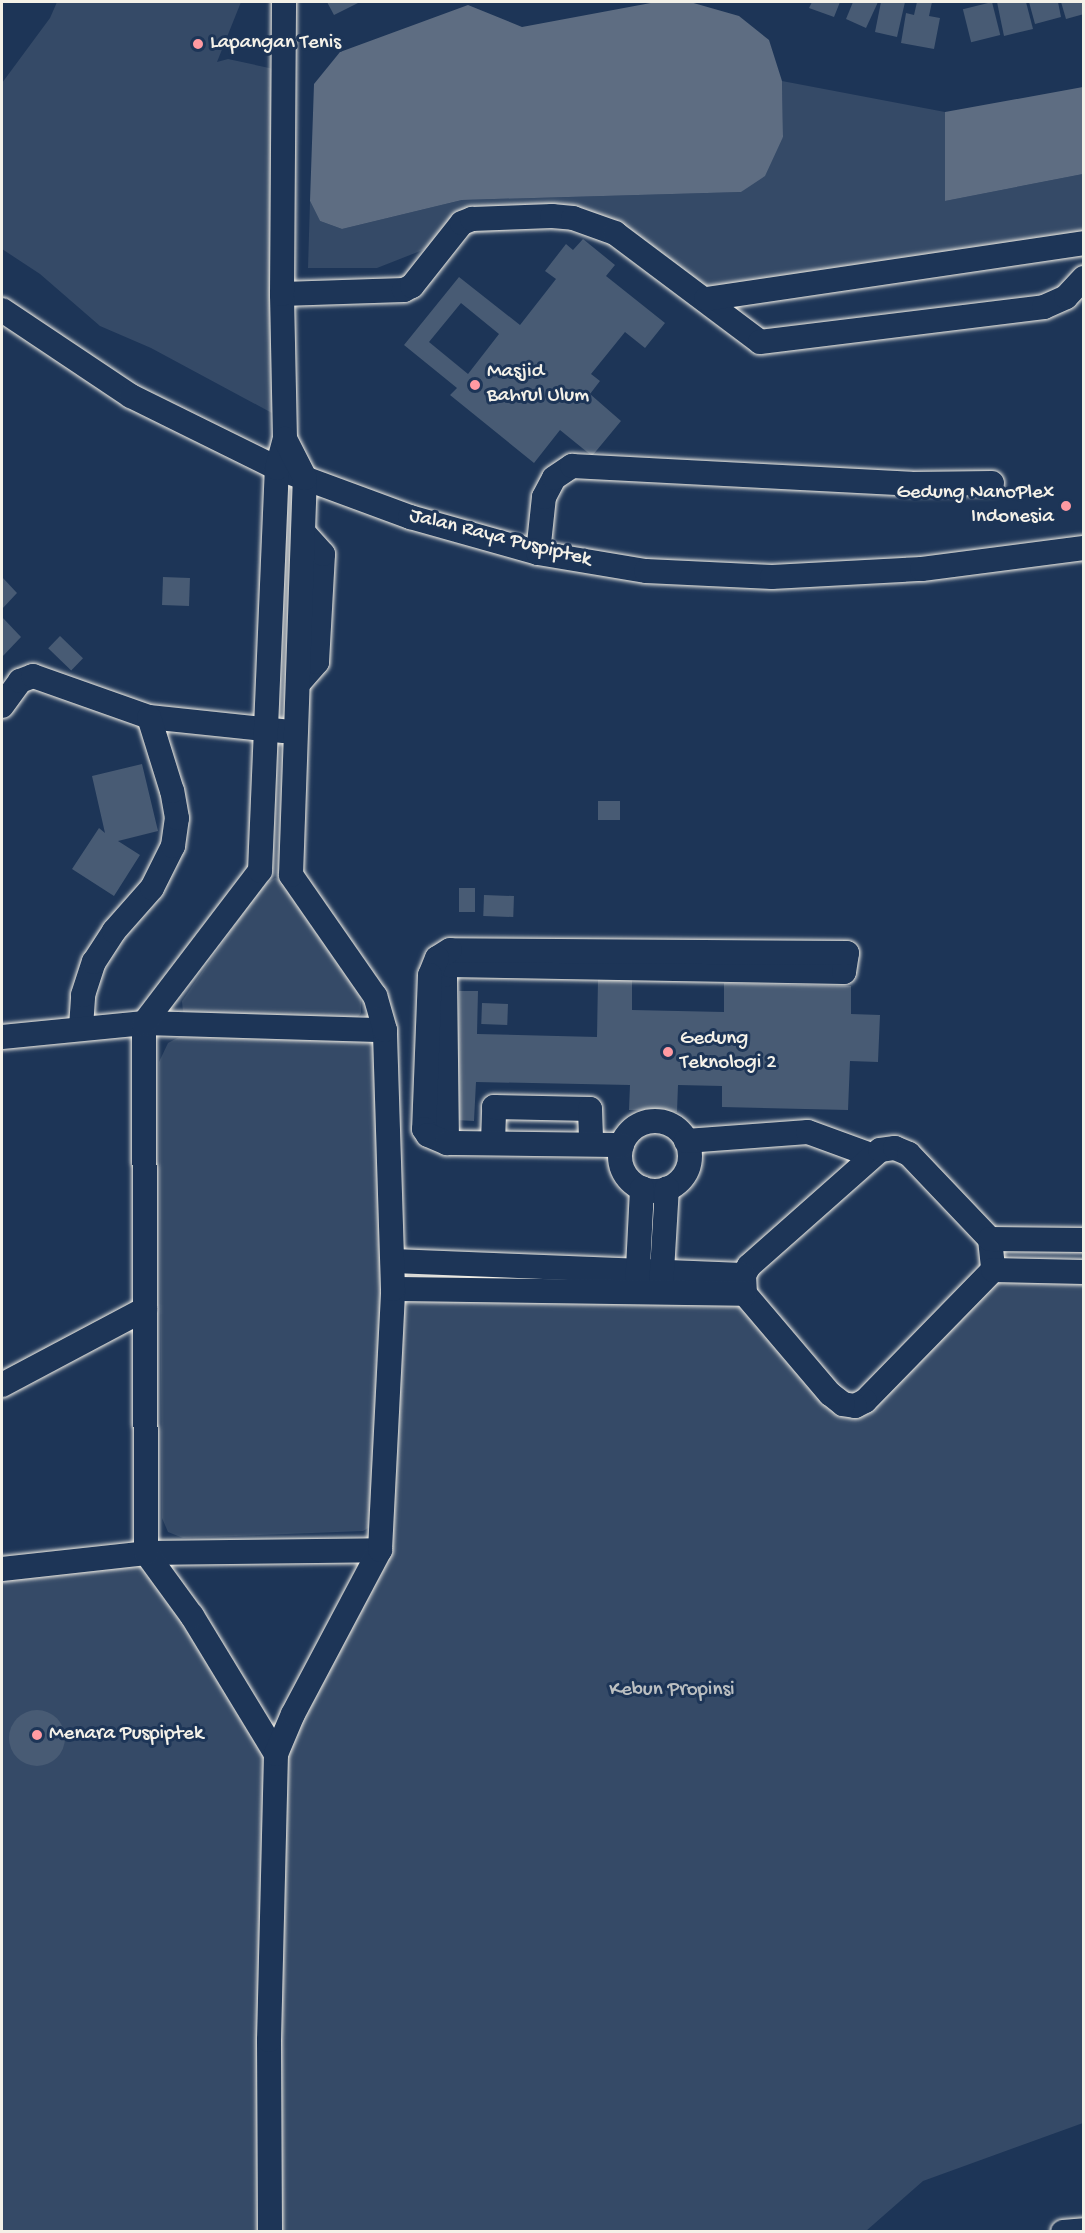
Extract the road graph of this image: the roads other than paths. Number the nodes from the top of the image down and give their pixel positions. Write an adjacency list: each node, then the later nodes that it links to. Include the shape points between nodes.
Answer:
1 (284, 2): 4 (street)
2 (1083, 243): 5 (street)
3 (1083, 278): 5 (street, via 1066,297 1044,307 775,343 747,336)
4 (282, 294): 5 (street, via 404,290 412,286 462,224 472,219 552,216 573,218 615,233); 7 (street)
5 (706, 299)
6 (2, 310): 8 (street, Jalan Raya Puspiptek, via 131,396)
7 (285, 438): 8 (street); 9 (street)
8 (277, 468): 9 (street, Jalan Raya Puspiptek); 15 (street)
9 (305, 478): 12 (street, Jalan Raya Puspiptek, via 410,517); 16 (street, via 304,533 323,554 317,662 298,684)
10 (992, 483): 12 (street, via 910,484 572,466 554,478 544,497)
11 (1083, 548): 12 (street, Jalan Raya Puspiptek, via 922,569 772,577 646,571)
12 (538, 553)
13 (2, 706): 14 (street, via 20,681 33,676)
14 (149, 717): 15 (street); 21 (street, via 172,791 177,818 173,846 152,888 114,931 94,962 83,995)
15 (266, 730): 16 (street); 17 (street)
16 (294, 732): 18 (street)
17 (260, 871): 18 (street); 20 (street)
18 (291, 875): 22 (street, via 375,996)
19 (802, 961): 25 (street, via 581,960 450,950 437,958 424,1130 435,1140 447,1143)
20 (144, 1023): 21 (street); 22 (street); 40 (street)
21 (81, 1027): 23 (street)
22 (385, 1030): 33 (street)
23 (2, 1037)
24 (686, 1141): 27 (street, via 670,1124 650,1121 633,1129); 28 (street, via 808,1132); 30 (street, via 688,1166 676,1183)
25 (493, 1142): 26 (street); 26 (street, via 494,1107 590,1108)
26 (591, 1142): 27 (street)
27 (622, 1145): 29 (street, via 621,1166 633,1183)
28 (871, 1155): 31 (street, via 895,1148 909,1154); 38 (street)
29 (642, 1188): 30 (street); 36 (street)
30 (667, 1188): 37 (street)
31 (990, 1239): 32 (street); 34 (street)
32 (1083, 1240)
33 (393, 1261): 36 (street); 39 (street)
34 (993, 1270): 35 (street); 38 (street, via 864,1401 852,1407 830,1394)
35 (1083, 1272)
36 (637, 1283): 37 (street); 39 (street)
37 (662, 1284): 38 (street)
38 (744, 1284)
39 (393, 1289): 42 (street)
40 (145, 1309): 41 (street); 43 (street)
41 (2, 1385)
42 (380, 1550): 43 (street); 45 (street, via 293,1714)
43 (146, 1553): 44 (street); 45 (street, via 192,1616)
44 (2, 1569)
45 (276, 1754): 47 (street, via 269,2040)
46 (1083, 2230): 48 (street)
47 (270, 2232)
48 (1063, 2232)

